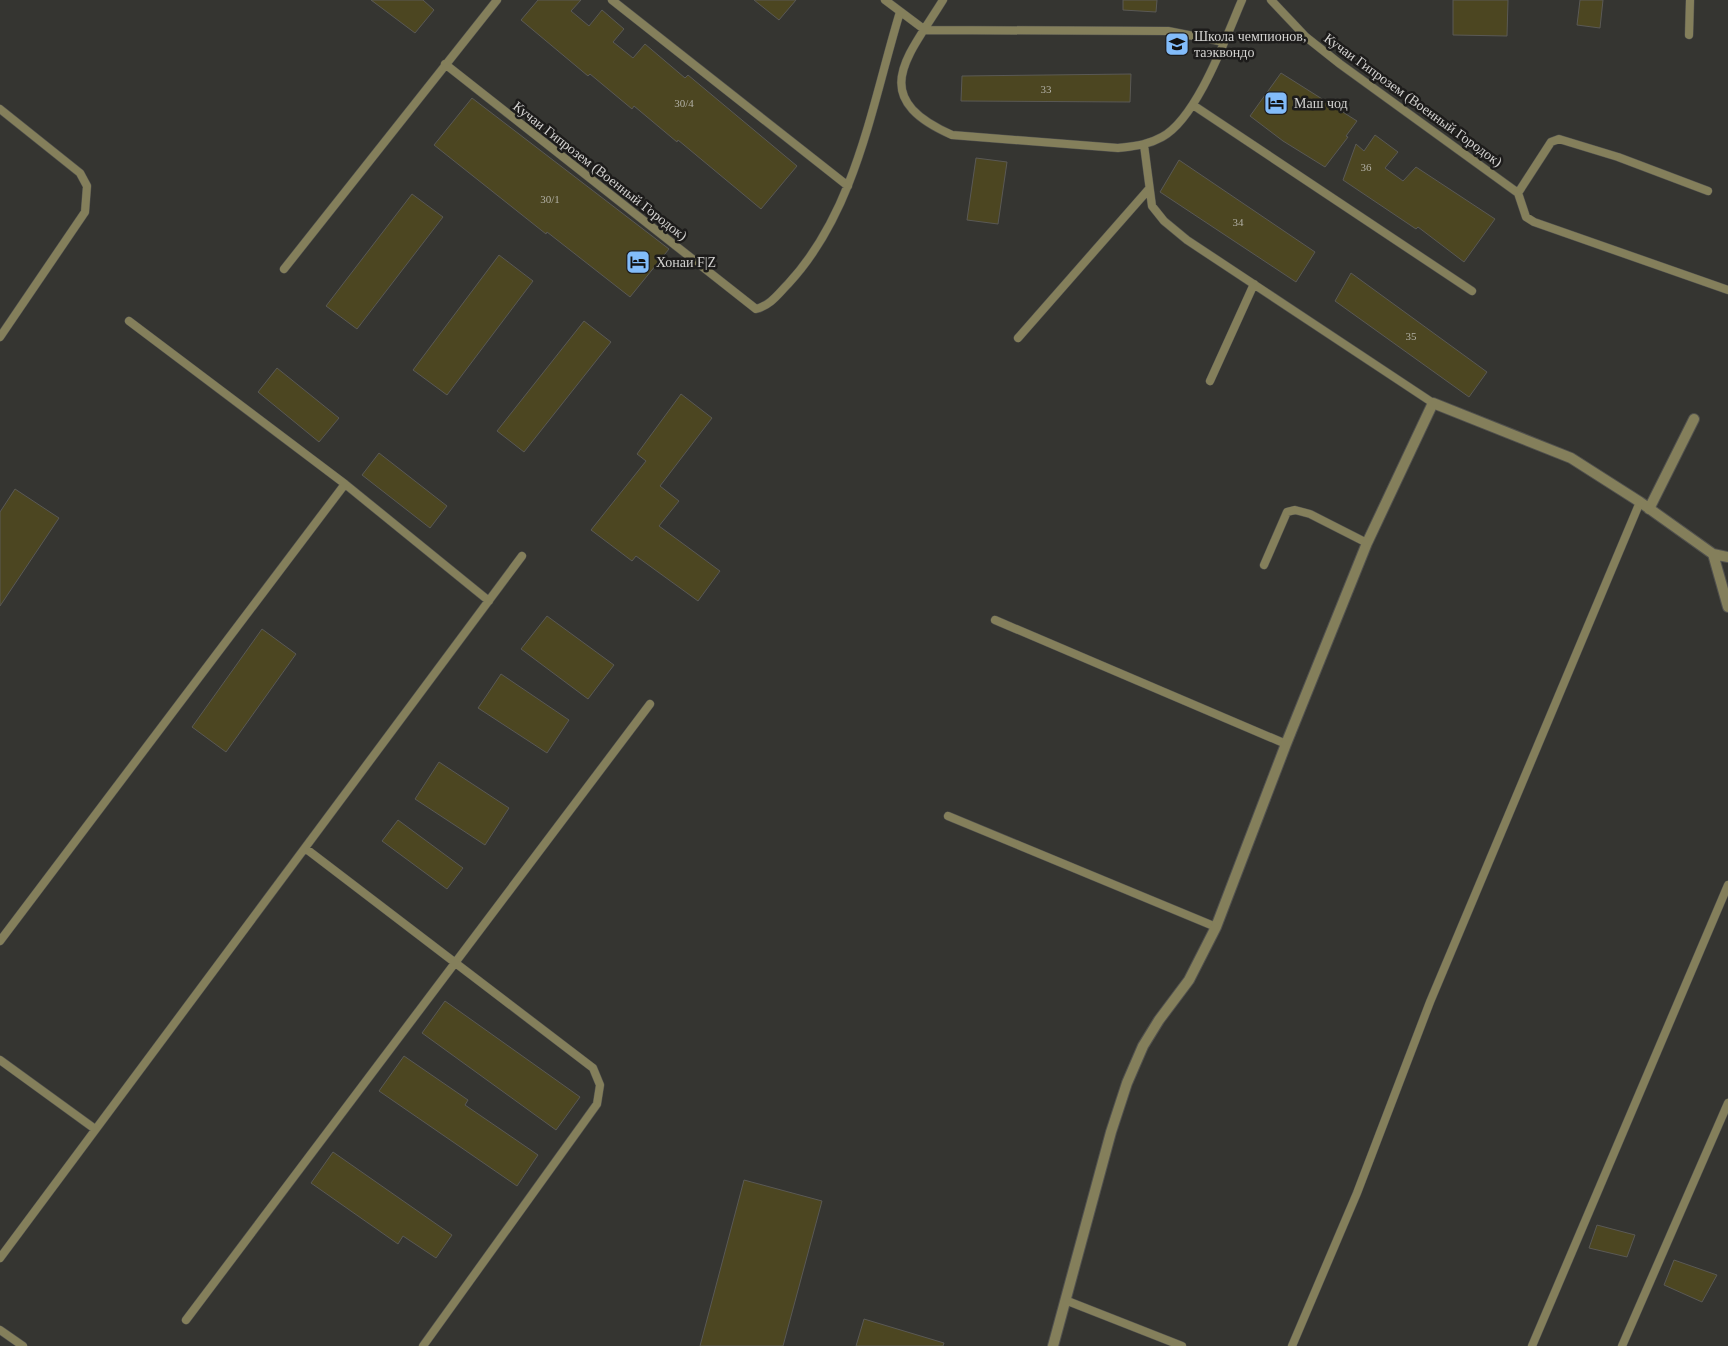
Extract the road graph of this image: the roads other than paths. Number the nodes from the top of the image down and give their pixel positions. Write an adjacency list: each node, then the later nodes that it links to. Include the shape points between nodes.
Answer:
1 (497, 0): 12 (lane)
2 (612, 0): 16 (lane)
3 (884, 0): 8 (lane)
4 (943, 0): 9 (lane)
5 (1242, 0): 11 (lane)
6 (1271, 0): 19 (lane, Кучаи Гипрозем (Военный Городок), via 1306,37 1340,64)
7 (1690, 0): 10 (lane)
8 (900, 12): 9 (lane); 16 (lane, Кучаи Гипрозем (Военный Городок))
9 (925, 30): 11 (lane, via 1168,31); 15 (lane, via 903,67 900,84 906,103 932,126 952,135 1118,148)
10 (1689, 35)
11 (1224, 42): 13 (lane)
12 (445, 64): 16 (lane, Кучаи Гипрозем (Военный Городок), via 756,308 767,306 795,276 824,237); 20 (lane)
13 (1193, 105): 15 (lane, via 1164,136); 23 (lane)
14 (0, 108): 25 (lane, via 80,173 87,186 85,212)
15 (1144, 146): 17 (lane)
16 (848, 186)
17 (1148, 190): 21 (lane, via 1152,206 1164,221); 26 (lane)
18 (1708, 191): 19 (lane, via 1559,140 1551,142)
19 (1518, 193): 22 (lane, via 1526,217 1534,222)
20 (284, 269)
21 (1254, 284): 27 (lane); 28 (lane)
22 (1728, 290)
23 (1472, 292)
24 (129, 321): 30 (lane)
25 (0, 337)
26 (1018, 338)
27 (1210, 381)
28 (1433, 403): 31 (street, via 1571,458); 33 (street)
29 (1694, 419): 32 (street)
30 (346, 484): 38 (lane); 47 (lane)
31 (1640, 502): 32 (street); 60 (lane, via 1430,1002 1358,1194)
32 (1649, 508): 34 (street)
33 (1367, 543): 37 (lane, via 1310,514 1295,510 1287,512); 42 (street)
34 (1713, 554): 36 (street); 39 (street)
35 (522, 556): 38 (lane)
36 (1728, 556)
37 (1264, 565)
38 (489, 600): 44 (lane)
39 (1728, 607)
40 (995, 620): 42 (lane)
41 (650, 704): 48 (lane)
42 (1286, 744): 46 (street)
43 (948, 816): 46 (lane)
44 (305, 848): 48 (lane); 51 (lane)
45 (1728, 885): 61 (lane)
46 (1216, 927): 53 (street, via 1189,980 1143,1046 1127,1083)
47 (0, 941)
48 (455, 962): 54 (lane); 57 (lane, via 593,1068 600,1085 597,1104)
49 (0, 1060): 51 (lane)
50 (1728, 1103): 62 (lane)
51 (95, 1129): 52 (lane)
52 (0, 1258)
53 (1065, 1300): 58 (street); 59 (lane)
54 (186, 1320)
55 (0, 1330): 56 (lane)
56 (23, 1346)
57 (423, 1346)
58 (1053, 1346)
59 (1182, 1346)
60 (1292, 1346)
61 (1532, 1346)
62 (1622, 1346)

